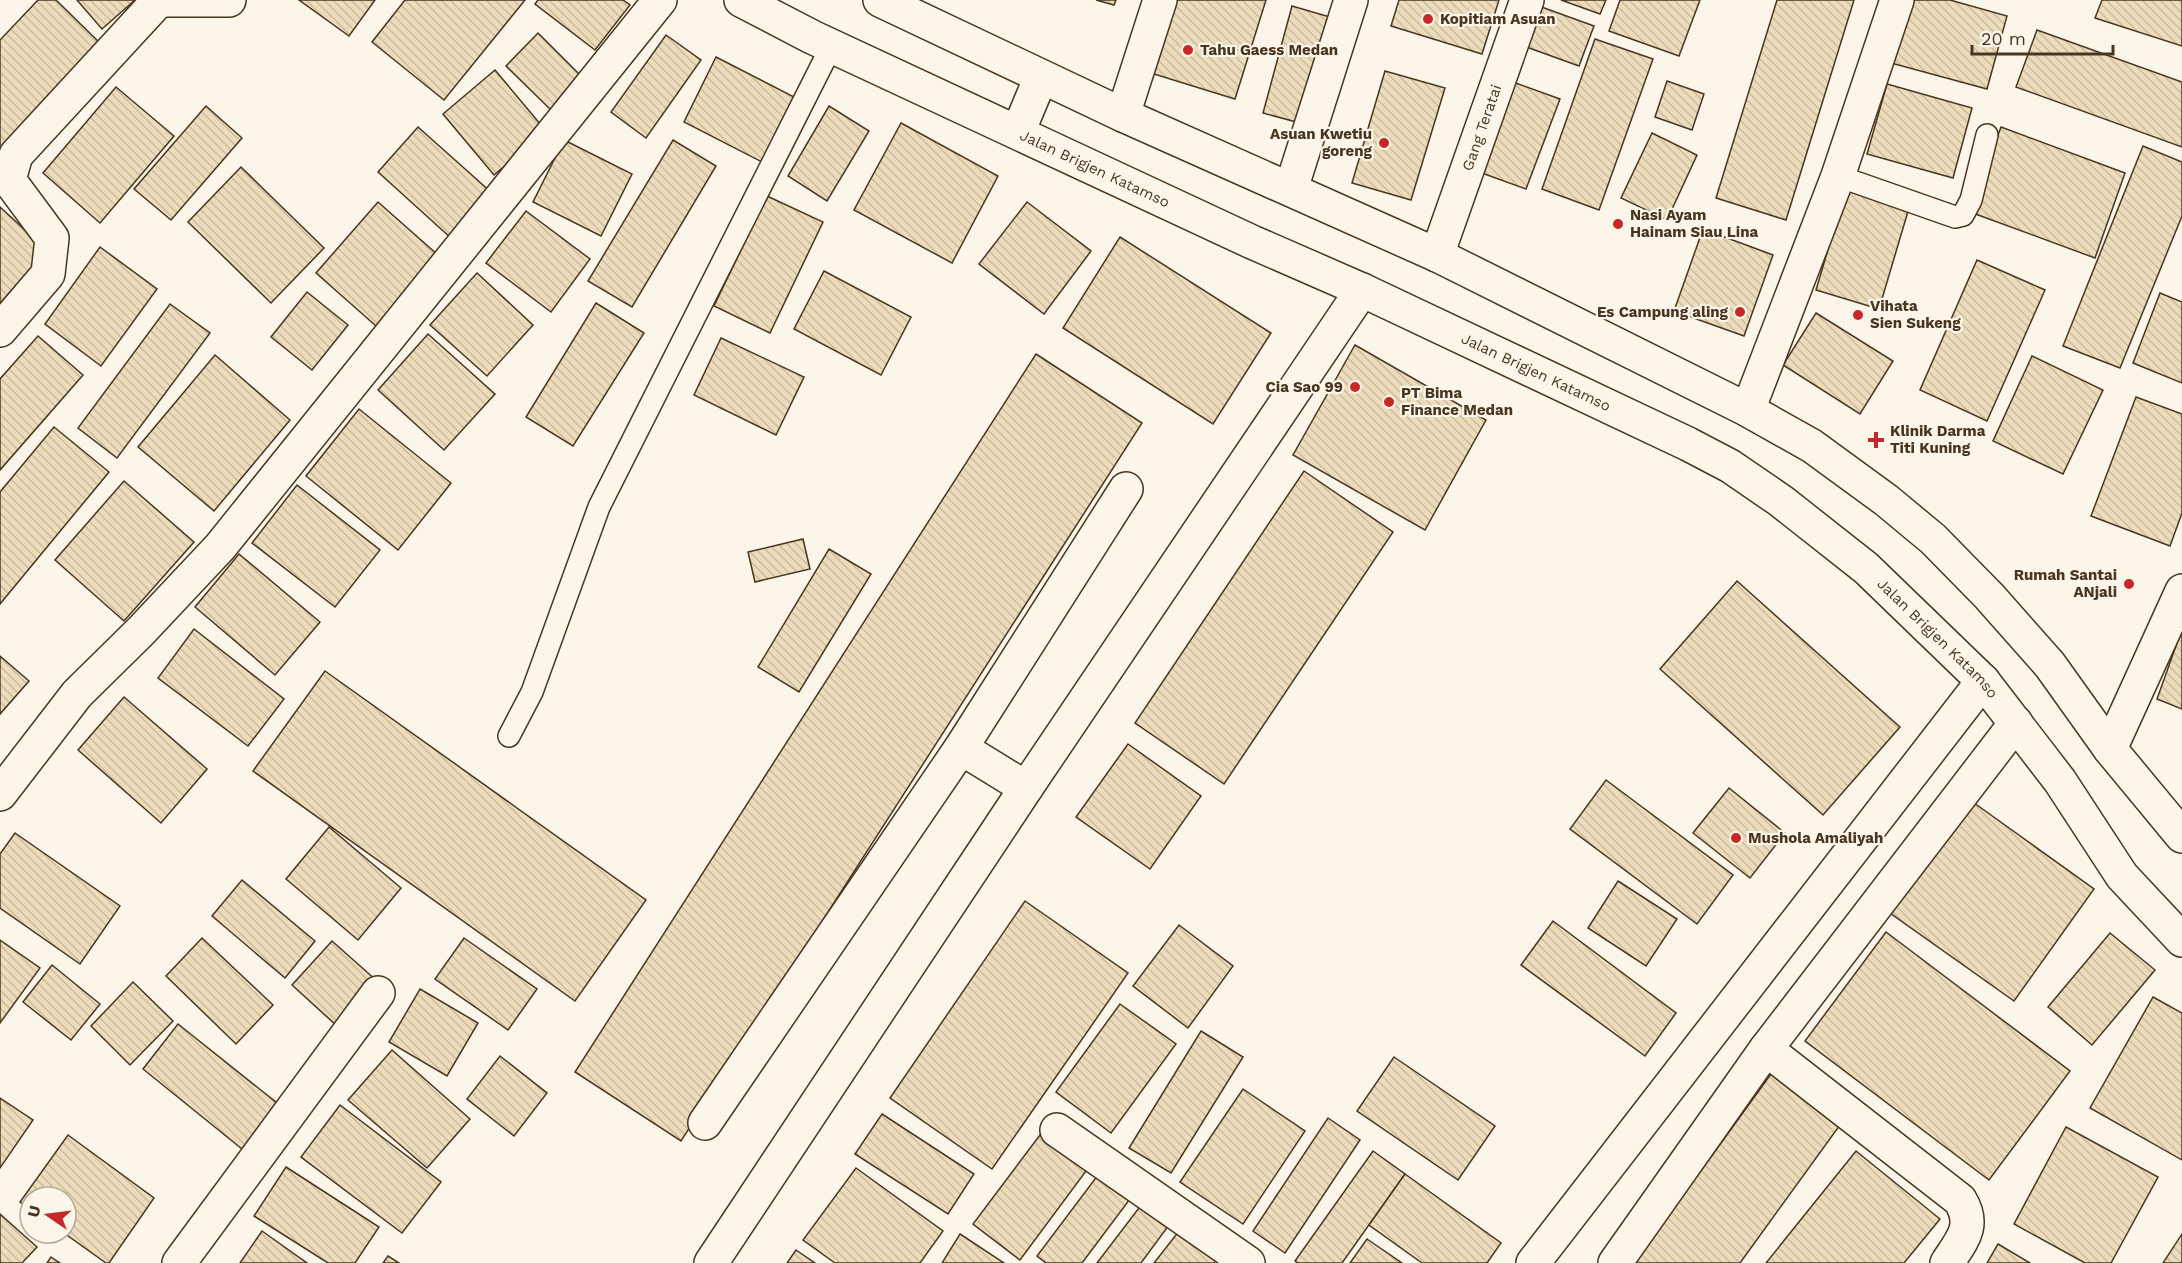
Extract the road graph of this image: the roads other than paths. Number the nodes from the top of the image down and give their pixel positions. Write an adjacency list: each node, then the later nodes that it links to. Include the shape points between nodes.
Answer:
1 (230, 0): 18 (street, via 159,0 16,155 9,180 52,238 48,274)
2 (660, 0): 28 (street, via 220,547 77,694)
3 (741, 0): 9 (street, Jalan Brigjen Katamso)
4 (880, 0): 10 (street)
5 (1160, 0): 11 (street)
6 (1351, 0): 15 (street)
7 (1527, 0): 16 (street, Gang Teratai)
8 (1897, 0): 14 (street)
9 (832, 45): 12 (street, Jalan Brigjen Katamso); 24 (lane, via 599,507 532,692)
10 (1041, 77): 11 (street); 12 (street)
11 (1123, 115): 15 (street)
12 (1018, 132): 17 (street, Jalan Brigjen Katamso)
13 (1987, 135): 14 (lane, via 1971,200 1963,215 1955,217)
14 (1838, 176): 19 (street)
15 (1291, 189): 16 (street)
16 (1437, 255): 19 (street)
17 (1362, 290): 22 (street, Jalan Brigjen Katamso, via 1730,466 1866,568); 27 (street)
18 (0, 330)
19 (1748, 410): 26 (street, via 1812,446 1933,539 2050,665)
20 (1126, 489): 25 (street)
21 (2182, 591): 26 (street)
22 (1983, 681): 23 (street, Jalan Brigjen Katamso); 38 (street)
23 (2016, 723): 30 (street, Jalan Brigjen Katamso, via 2060,781 2122,876); 32 (street)
24 (509, 736)
25 (961, 748): 27 (street); 33 (street)
26 (2110, 748): 29 (street)
27 (1026, 788): 36 (street)
28 (0, 794)
29 (2182, 836)
30 (2182, 940)
31 (378, 993): 35 (street)
32 (1766, 1049): 39 (street); 40 (street, via 1960,1200 1968,1221 1961,1242)
33 (705, 1123)
34 (1057, 1130): 37 (street)
35 (179, 1263)
36 (711, 1263)
37 (1248, 1263)
38 (1533, 1263)
39 (1615, 1263)
40 (1947, 1263)

